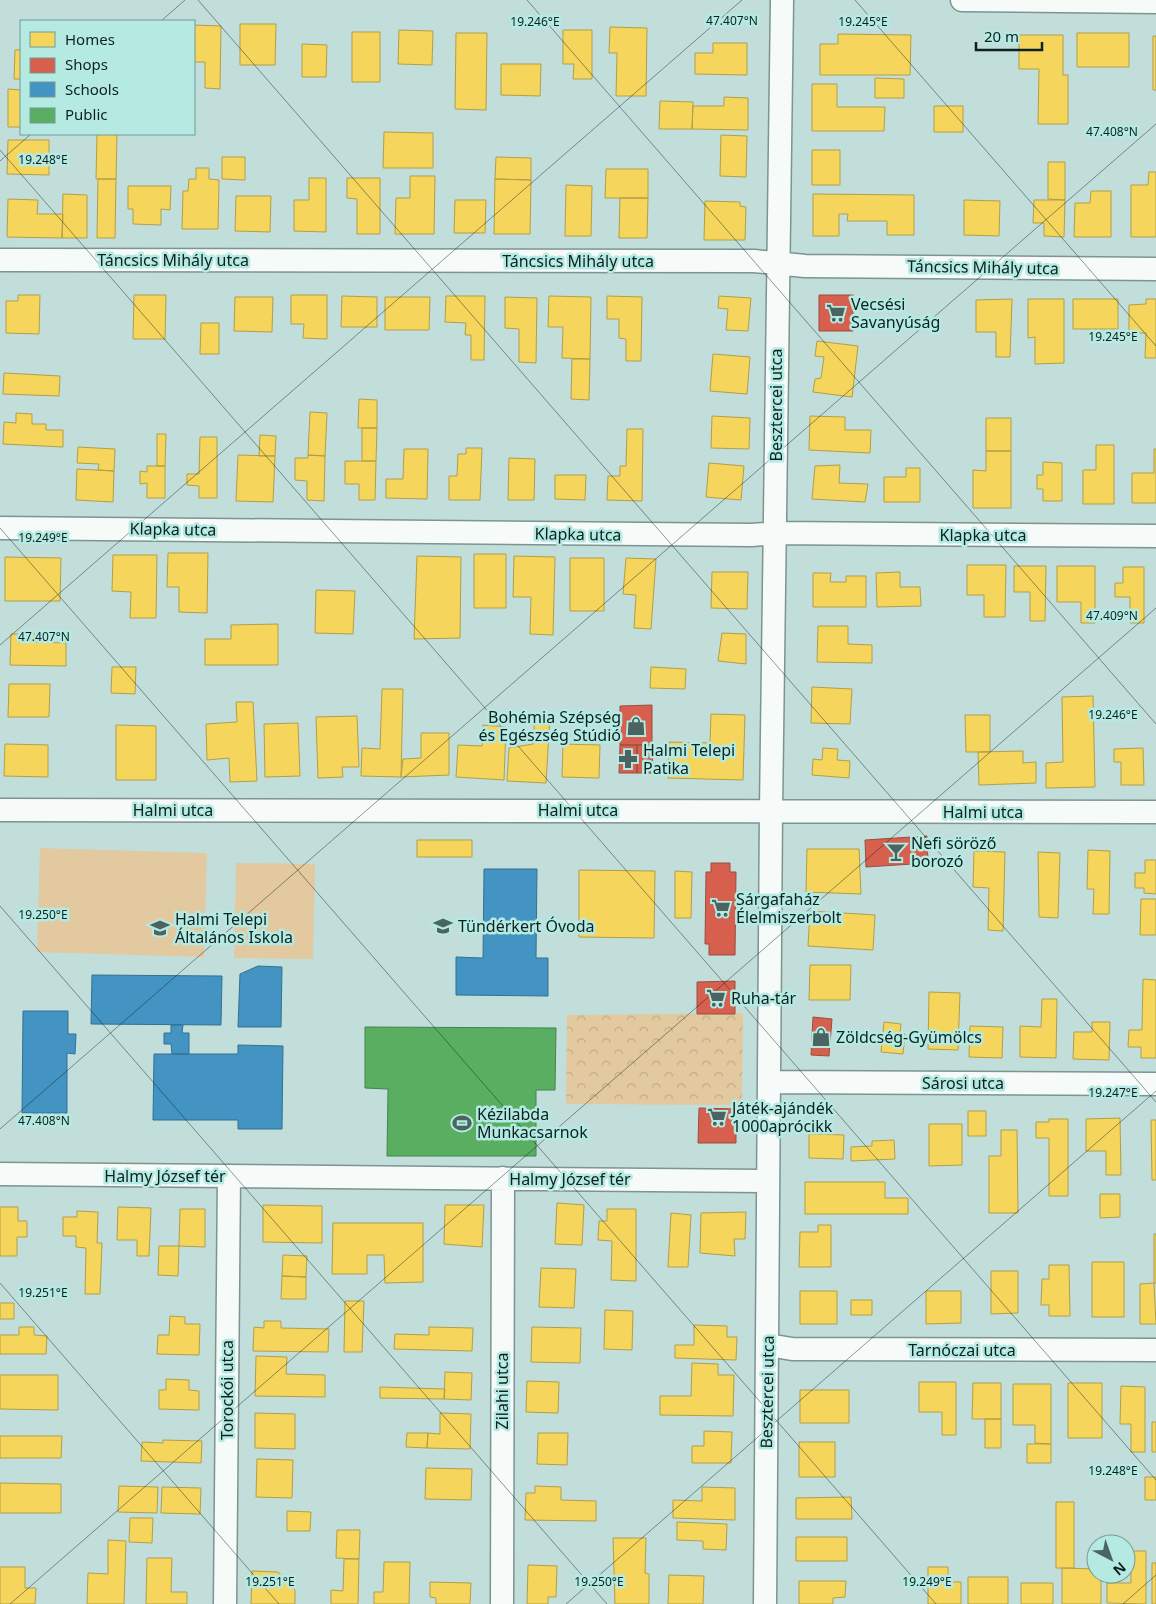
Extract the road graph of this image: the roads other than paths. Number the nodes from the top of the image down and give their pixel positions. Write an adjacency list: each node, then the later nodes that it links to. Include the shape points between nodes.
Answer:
1 (782, 0): 5 (street, Besztercei utca)
2 (962, 0): 3 (street)
3 (1156, 2)
4 (0, 260): 5 (street, Táncsics Mihály utca)
5 (777, 262): 6 (street, Táncsics Mihály utca, via 805,266); 8 (street, Besztercei utca)
6 (1156, 269)
7 (0, 528): 8 (street, Klapka utca)
8 (776, 534): 9 (street, Klapka utca); 11 (street, Besztercei utca)
9 (1156, 536)
10 (0, 810): 11 (street, Halmi utca)
11 (771, 810): 12 (street, Halmi utca); 13 (street)
12 (1156, 812)
13 (769, 1082): 14 (street, Sárosi utca); 18 (street)
14 (1156, 1084)
15 (0, 1174): 16 (street, Halmy József tér)
16 (229, 1176): 17 (street, Halmy József tér); 21 (street, Torockói utca)
17 (503, 1178): 18 (street, Halmy József tér); 22 (street, Zilahi utca)
18 (768, 1181): 19 (street, Besztercei utca)
19 (768, 1345): 20 (street, Tarnóczai utca, via 792,1349); 23 (street, Besztercei utca)
20 (1156, 1350)
21 (225, 1604)
22 (502, 1604)
23 (765, 1604)

